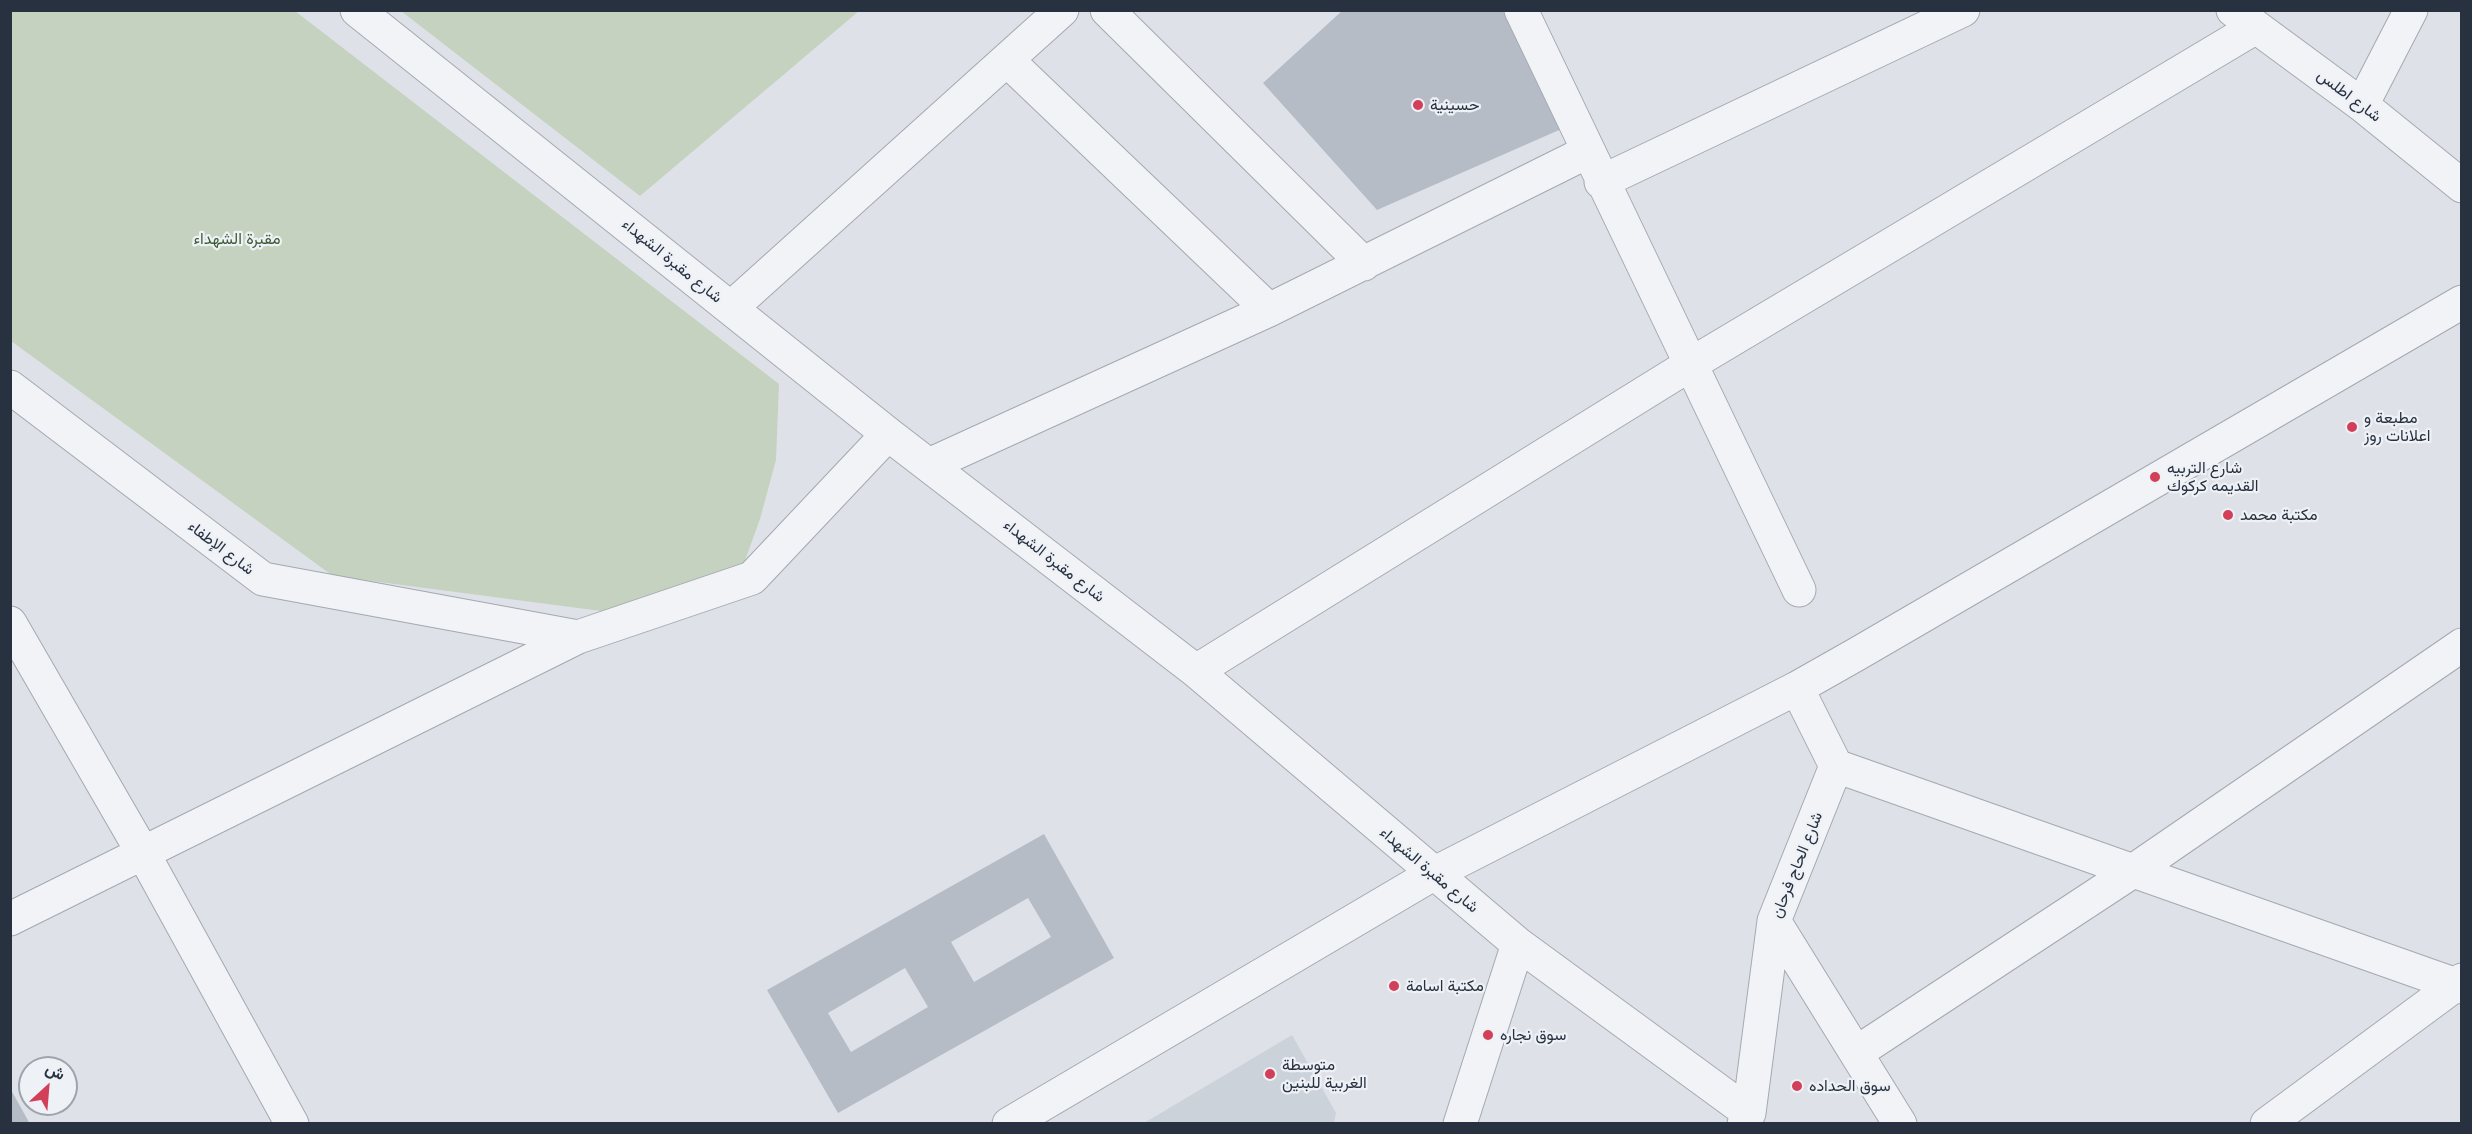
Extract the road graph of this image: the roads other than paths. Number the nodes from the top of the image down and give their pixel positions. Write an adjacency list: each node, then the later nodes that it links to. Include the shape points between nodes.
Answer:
1 (357, 10): 15 (street, شارع مقبرة الشهداء)
2 (1062, 10): 8 (street)
3 (1107, 10): 13 (street)
4 (1521, 10): 10 (street)
5 (1963, 10): 11 (street)
6 (2411, 10): 9 (street)
7 (2244, 19): 9 (street, شارع اطلس); 17 (street)
8 (1007, 60): 15 (street); 16 (street)
9 (2362, 105): 12 (street, شارع اطلس)
10 (1587, 152): 11 (street); 13 (street)
11 (1601, 182): 17 (street)
12 (2462, 186)
13 (1364, 264): 16 (street)
14 (2462, 302): 26 (street)
15 (731, 308): 19 (street, شارع مقبرة الشهداء)
16 (1269, 310): 20 (street)
17 (1691, 364): 21 (street); 25 (street)
18 (10, 387): 23 (street, شارع الإطفاء, via 262,579)
19 (888, 434): 20 (street, شارع مقبرة الشهداء); 23 (street, via 752,578)
20 (929, 465): 25 (street, شارع مقبرة الشهداء)
21 (1799, 590)
22 (10, 623): 28 (street)
23 (578, 637): 28 (street)
24 (2462, 645): 29 (street)
25 (1196, 671): 30 (street, شارع مقبرة الشهداء)
26 (1797, 688): 27 (street); 30 (street)
27 (1836, 766): 29 (street); 32 (street, شارع الحاج فرحان)
28 (143, 853): 31 (street); 37 (street)
29 (2133, 871): 34 (street); 35 (street)
30 (1433, 874): 33 (street, شارع مقبرة الشهداء); 38 (street)
31 (10, 919)
32 (1774, 921): 35 (street); 36 (street, شارع الحاج فرحان)
33 (1518, 944): 36 (street, شارع مقبرة الشهداء); 39 (street)
34 (2459, 984): 41 (street)
35 (1856, 1053): 40 (street)
36 (1747, 1118)
37 (292, 1124)
38 (1009, 1124)
39 (1460, 1124)
40 (1900, 1124)
41 (2267, 1124)

